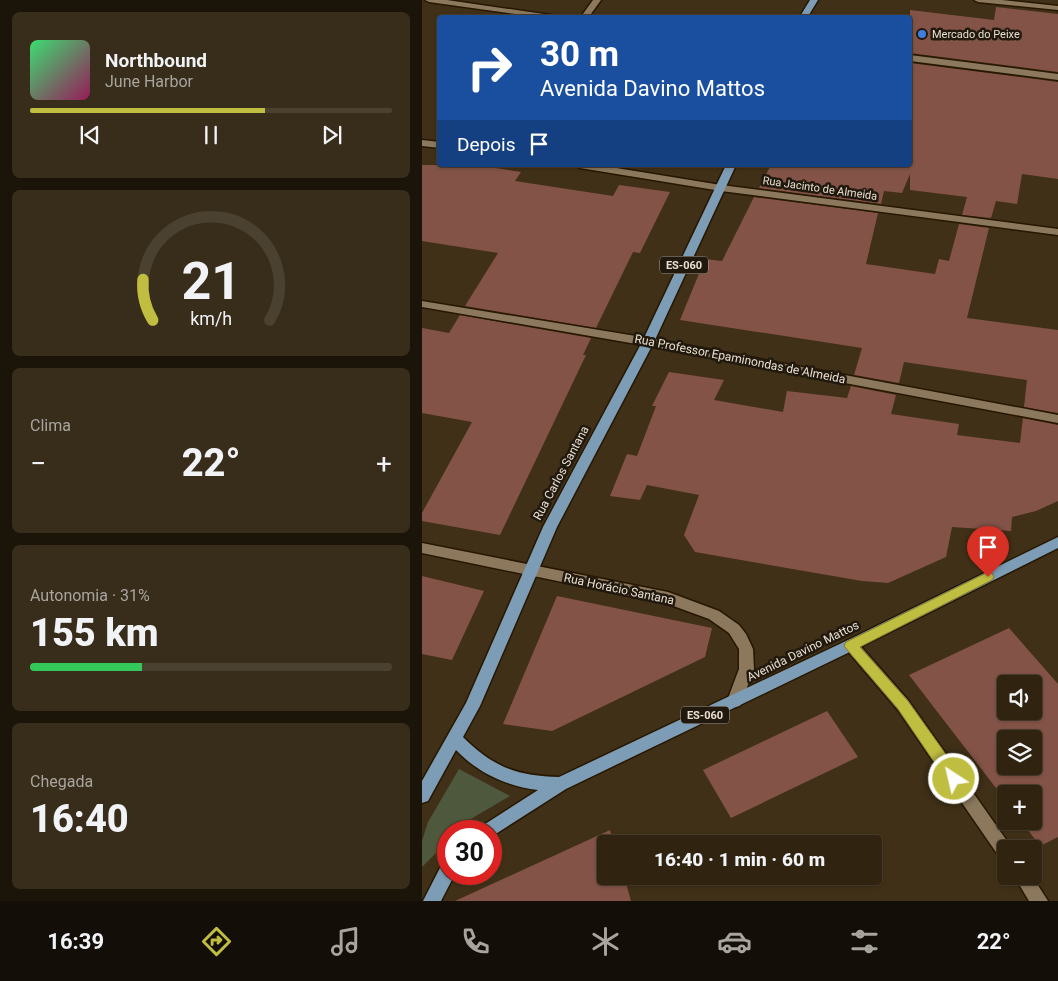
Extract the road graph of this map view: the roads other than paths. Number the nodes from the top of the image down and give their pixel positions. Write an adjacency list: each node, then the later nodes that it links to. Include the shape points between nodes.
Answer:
1 (429, 0): 6 (street)
2 (597, 0): 7 (street)
3 (814, 0): 8 (main road)
4 (978, 0): 5 (street)
5 (1058, 8)
6 (544, 15)
7 (586, 15)
8 (805, 15)
9 (912, 58): 10 (street)
10 (1058, 77)
11 (422, 143): 12 (street)
12 (437, 145)
13 (592, 167): 15 (street, Rua Jacinto de Almeida)
14 (730, 167): 15 (main road, Rua Carlos Santana / ES-060)
15 (720, 188): 16 (street, Rua Jacinto de Almeida); 18 (main road, Rua Carlos Santana / ES-060)
16 (1058, 232)
17 (422, 304): 18 (street, Rua Professor Epaminondas de Almeida)
18 (648, 342): 19 (street, Rua Professor Epaminondas de Almeida); 22 (main road, Rua Carlos Santana / ES-060, via 550,527)
19 (1058, 419)
20 (1058, 542): 23 (main road, Avenida Davino Mattos / ES-060)
21 (422, 548): 22 (street, Rua Horácio Santana)
22 (531, 571): 24 (street, Rua Horácio Santana, via 668,598 696,606 720,619 739,634 747,650 743,681); 25 (main road, Rua Carlos Santana / ES-060)
23 (851, 646): 24 (main road, Avenida Davino Mattos / ES-060); 29 (street, via 903,705)
24 (734, 701): 26 (main road, Avenida Davino Mattos / ES-060)
25 (455, 739): 26 (main road, via 472,758 490,770 535,784); 27 (main road, Rua Carlos Santana / ES-060)
26 (560, 784): 28 (main road, ES-060)
27 (422, 796)
28 (502, 822)
29 (997, 840)
30 (440, 885): 32 (main road)
31 (1028, 885): 33 (street)
32 (432, 901)
33 (1039, 901)

